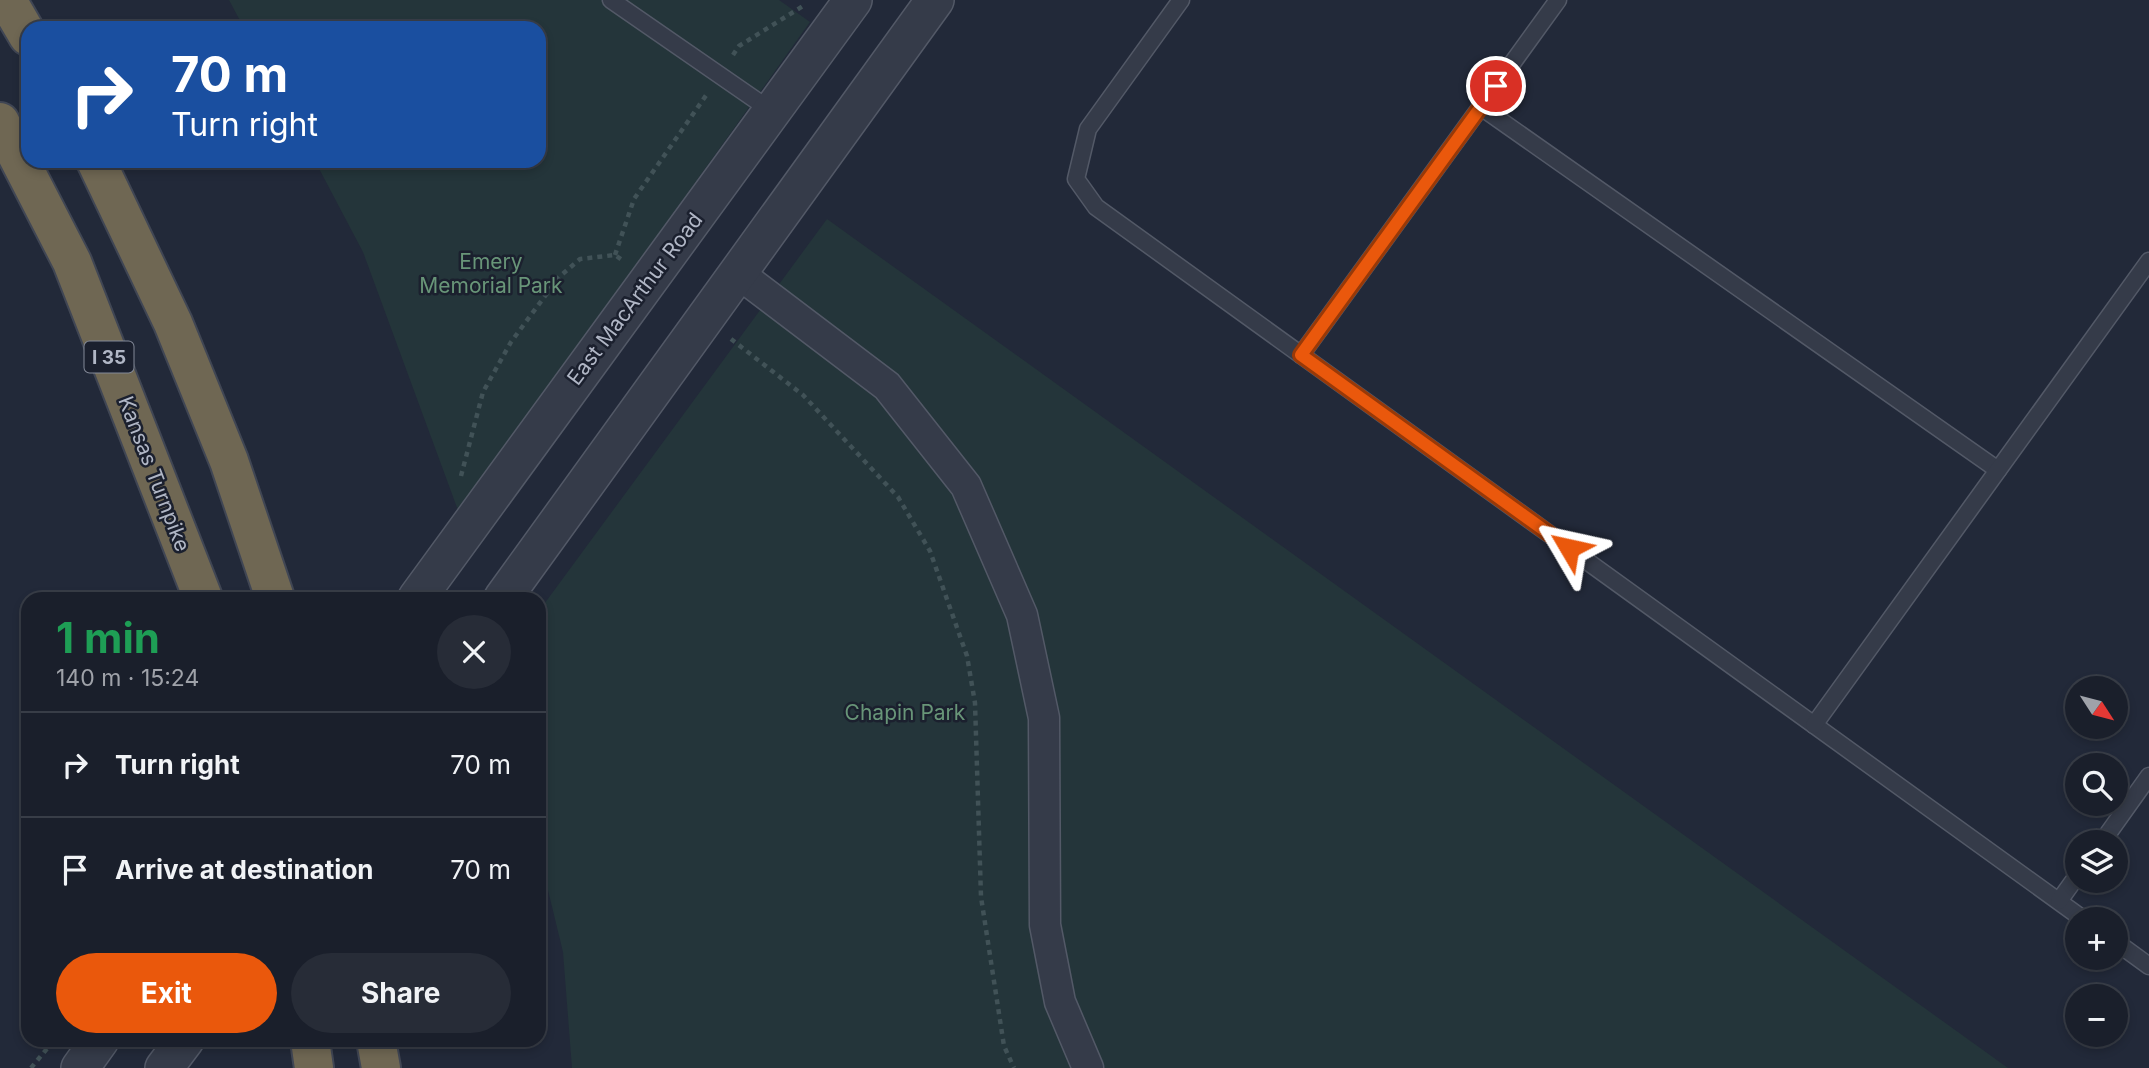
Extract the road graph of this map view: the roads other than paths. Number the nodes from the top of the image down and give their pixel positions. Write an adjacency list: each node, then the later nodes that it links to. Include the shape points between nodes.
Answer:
1 (6, 0): 7 (highway)
2 (611, 0): 9 (lane)
3 (853, 0): 9 (street, East MacArthur Road)
4 (935, 0): 15 (street)
5 (1181, 0): 16 (lane, via 1088,129 1076,179 1096,207)
6 (1558, 0): 8 (lane)
7 (21, 25)
8 (1481, 107): 16 (lane); 17 (lane)
9 (773, 112): 20 (street, East MacArthur Road)
10 (0, 122): 11 (highway, Kansas Turnpike / I 35)
11 (21, 163)
12 (24, 168): 18 (highway, Kansas Turnpike / I 35, via 72,262)
13 (99, 168): 19 (highway, via 173,323 229,461)
14 (2149, 261): 17 (lane)
15 (738, 273): 21 (street); 38 (street, via 887,386 966,486 1022,615 1044,718 1045,925 1060,1002)
16 (1301, 355): 22 (lane)
17 (1998, 470): 22 (lane)
18 (201, 592)
19 (273, 592)
20 (421, 592)
21 (507, 592)
22 (1814, 725): 26 (lane)
23 (2149, 776): 24 (lane)
24 (2111, 830)
25 (2065, 893): 26 (lane)
26 (2059, 901): 27 (lane)
27 (2067, 907)
28 (2128, 951): 29 (lane)
29 (2149, 966)
30 (95, 1047): 34 (street)
31 (180, 1047): 35 (street)
32 (311, 1047): 36 (highway)
33 (377, 1047): 37 (highway)
34 (79, 1068)
35 (164, 1068)
36 (314, 1068)
37 (381, 1068)
38 (1088, 1068)

